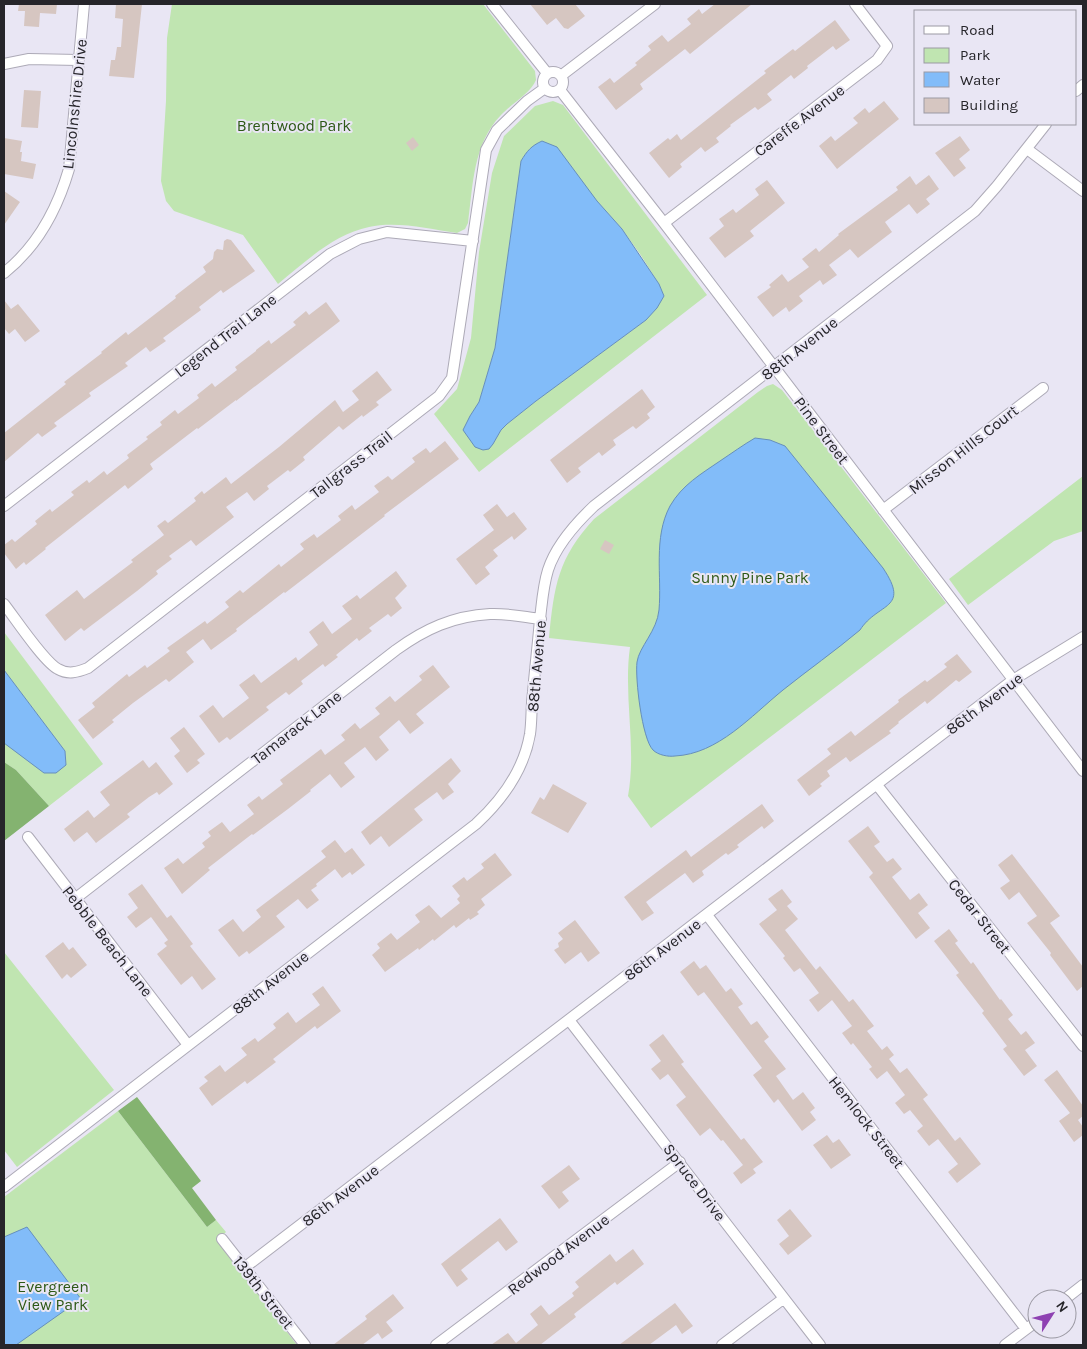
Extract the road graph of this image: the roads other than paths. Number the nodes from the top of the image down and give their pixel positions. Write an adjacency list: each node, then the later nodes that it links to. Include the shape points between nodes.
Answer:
1 (84, 4): 5 (street, Lincolnshire Drive)
2 (492, 4): 7 (street)
3 (655, 4): 8 (street)
4 (855, 4): 14 (street, Careffe Avenue, via 888,46 877,60)
5 (78, 60): 6 (street, via 30,59); 16 (street, Lincolnshire Drive, via 69,169 60,198 31,248)
6 (4, 64)
7 (547, 73): 8 (street, via 556,71); 9 (street, via 543,81)
8 (562, 75): 10 (street, via 564,85)
9 (545, 88): 10 (street, via 554,92); 15 (street, Tallgrass Trail, via 526,101 497,130 486,150)
10 (560, 90): 14 (street, Pine Street)
11 (1045, 125): 12 (street, 88th Avenue)
12 (1027, 149): 13 (street); 17 (street, 88th Avenue, via 975,211)
13 (1083, 192)
14 (664, 223): 17 (street, Pine Street)
15 (473, 241): 19 (street, Legend Trail Lane, via 387,232 359,239 330,254); 21 (street, Tallgrass Trail, via 452,378 440,396 96,663 78,672 58,669 47,660)
16 (4, 273)
17 (774, 367): 20 (street, Pine Street); 22 (street, 88th Avenue, via 576,523 559,546 548,570)
18 (1042, 388): 20 (street, Misson Hills Court)
19 (4, 506)
20 (883, 510): 24 (street, Pine Street)
21 (4, 604)
22 (540, 618): 28 (street, Tamarack Lane, via 490,614 444,623 420,633); 31 (street, 88th Avenue, via 530,735 516,773 499,800 476,824)
23 (1083, 637): 24 (street, 86th Avenue)
24 (1013, 680): 25 (street, Pine Street); 26 (street, 86th Avenue)
25 (1083, 771)
26 (877, 785): 29 (street, 86th Avenue); 32 (street, Cedar Street)
27 (28, 837): 28 (street, Pebble Beach Lane)
28 (76, 898): 31 (street, Pebble Beach Lane)
29 (707, 915): 30 (street, 86th Avenue); 38 (street, Hemlock Street)
30 (569, 1020): 33 (street, Spruce Drive); 36 (street, 86th Avenue)
31 (188, 1045): 34 (street, 88th Avenue)
32 (1083, 1046)
33 (680, 1162): 37 (street, Spruce Drive); 40 (street, Redwood Avenue)
34 (4, 1187)
35 (222, 1239): 36 (street, 139th Street)
36 (244, 1268): 39 (street, 139th Street)
37 (783, 1298): 41 (street); 42 (street, Spruce Drive)
38 (1026, 1329): 43 (street)
39 (305, 1345)
40 (436, 1345)
41 (722, 1345)
42 (820, 1345)
43 (1005, 1345)

